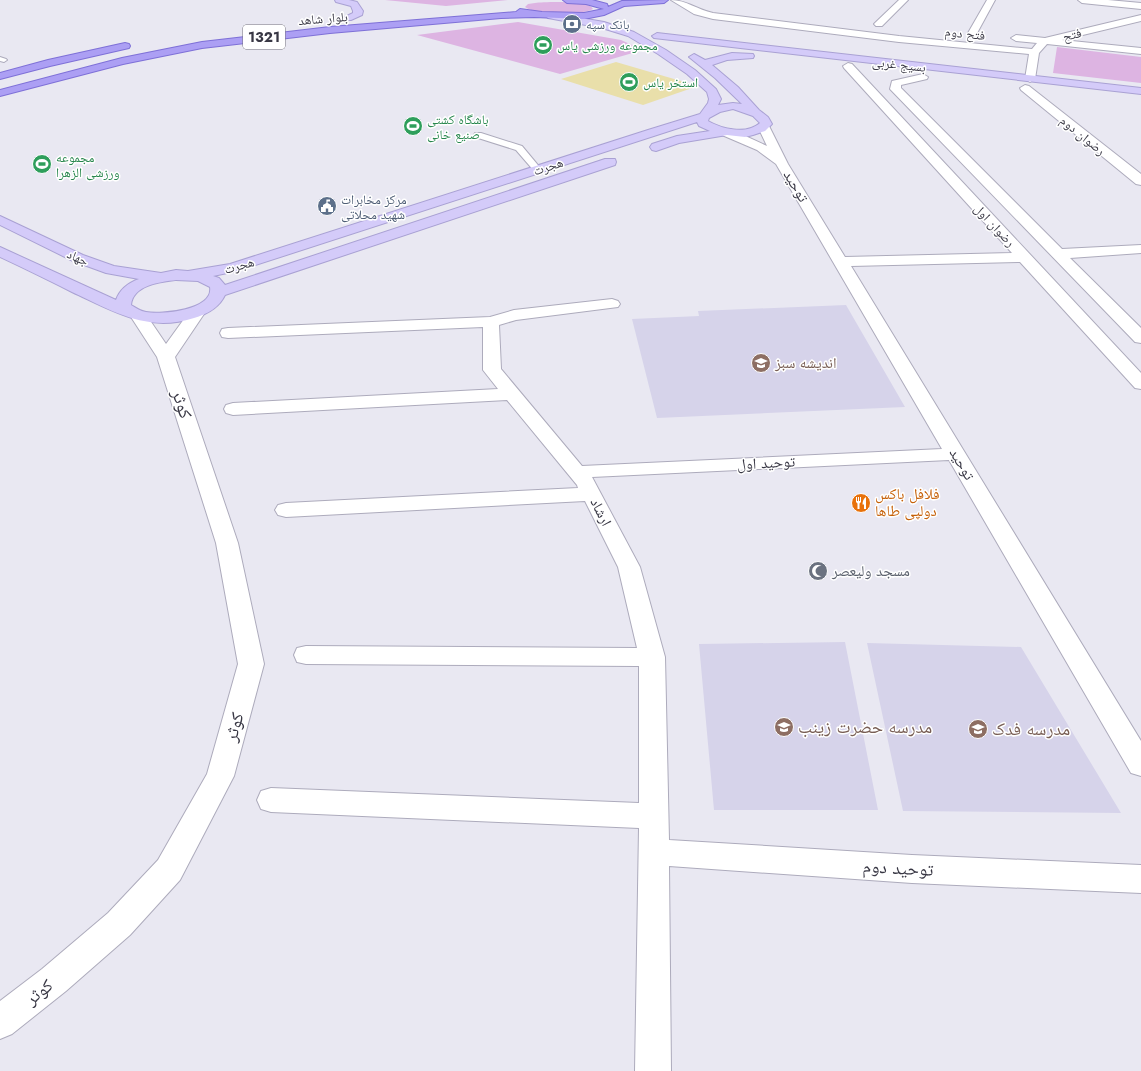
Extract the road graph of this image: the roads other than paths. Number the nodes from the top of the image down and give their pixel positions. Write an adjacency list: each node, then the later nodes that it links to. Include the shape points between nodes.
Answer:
1 (339, 0): 15 (main road, بلوار شاهد, via 354,4 358,11 357,15 344,18)
2 (567, 0): 13 (main road, via 605,6)
3 (664, 0): 13 (main road, via 622,4)
4 (675, 0): 24 (street, via 697,12 713,16)
5 (904, 0): 18 (street, via 876,24)
6 (991, 0): 19 (street)
7 (1082, 0): 8 (street)
8 (1115, 2): 10 (street)
9 (512, 5): 14 (main road, via 514,10)
10 (1141, 6)
11 (481, 7): 12 (main road)
12 (465, 8)
13 (606, 11): 16 (main road, via 584,16); 20 (main road)
14 (534, 14): 16 (main road); 33 (main road, بلوار شاهد / 1321, via 316,31 202,45 122,61)
15 (363, 16)
16 (551, 16): 36 (main road, via 604,25 631,34 662,52 692,72 712,91 714,103)
17 (1141, 18): 22 (street, فتح)
18 (895, 26)
19 (973, 33)
20 (657, 36): 27 (main road); 31 (main road, بسیج غربی)
21 (1009, 37): 22 (street)
22 (1045, 41): 24 (street); 25 (street); 26 (street, فتح)
23 (135, 44): 29 (main road)
24 (958, 45): 26 (street)
25 (1141, 51)
26 (1034, 52): 31 (street)
27 (705, 64): 28 (main road, بسیج غربی, via 746,56); 35 (main road, via 730,85)
28 (848, 66): 30 (main road, بسیج غربی); 49 (street, رضوان اول)
29 (0, 76)
30 (924, 77): 31 (main road, بسیج غربی); 48 (street, رضوان اول, via 896,83 895,89)
31 (1027, 83): 32 (main road, بسیج غربی); 34 (main road, بسیج غربی); 44 (street, رضوان دوم)
32 (1141, 91)
33 (0, 93)
34 (1141, 101)
35 (755, 112): 36 (main road, هجرت, via 733,106 714,110); 37 (main road, via 765,120)
36 (704, 116): 38 (main road, via 703,123 708,127); 43 (main road, هجرت)
37 (764, 127): 38 (main road, via 748,132); 42 (street)
38 (726, 132): 40 (main road, via 677,140); 42 (street, via 761,147)
39 (478, 134): 43 (lane, via 519,148)
40 (646, 150)
41 (624, 158): 53 (main road, هجرت)
42 (782, 164): 50 (street, توحید)
43 (538, 170): 51 (main road, هجرت, via 232,268)
44 (1141, 181)
45 (0, 220): 52 (main road, جهاد, via 78,258 105,267)
46 (1141, 249): 48 (street)
47 (0, 251): 56 (main road, جهاد)
48 (1058, 254): 59 (street, رضوان اول)
49 (1024, 257): 50 (street); 61 (street, رضوان اول)
50 (842, 262): 64 (street, توحید)
51 (190, 275): 52 (main road); 53 (main road, via 212,280)
52 (161, 277): 56 (main road, via 136,287 127,294 123,301 124,307)
53 (218, 292): 55 (main road, via 216,299)
54 (612, 304): 57 (street, via 514,315)
55 (198, 311): 56 (main road, via 153,319); 60 (street)
56 (134, 315): 60 (street, کوثر)
57 (491, 322): 58 (street); 62 (street, ارشاد, via 492,370)
58 (228, 333)
59 (1141, 338)
60 (166, 357): 75 (street, کوثر, via 227,543 252,664 220,776 169,870 119,924)
61 (1141, 384)
62 (513, 394): 63 (street); 65 (street, ارشاد)
63 (233, 409)
64 (956, 454): 65 (street, توحید اول); 70 (street, توحید)
65 (577, 472): 66 (street, ارشاد)
66 (592, 494): 67 (street); 69 (street, ارشاد, via 629,567)
67 (286, 510)
68 (306, 655): 69 (street)
69 (652, 657): 72 (street, ارشاد)
70 (1141, 765)
71 (271, 800): 72 (street)
72 (654, 816): 73 (street, ارشاد)
73 (654, 852): 74 (street, توحید دوم, via 912,869); 76 (street, ارشاد)
74 (1141, 879)
75 (0, 1022)
76 (653, 1071)

